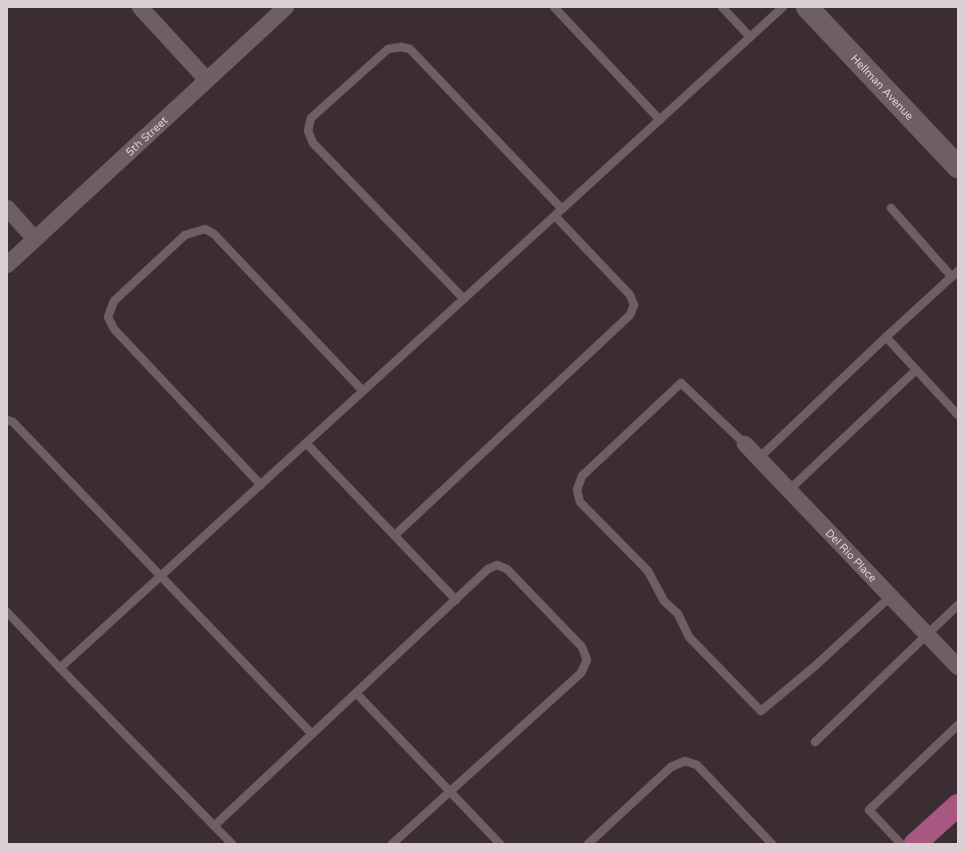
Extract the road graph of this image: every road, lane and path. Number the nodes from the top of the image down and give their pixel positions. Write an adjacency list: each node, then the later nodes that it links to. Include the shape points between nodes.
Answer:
1 (140, 7): 8 (street)
2 (286, 7): 8 (street, 5th Street)
3 (554, 7): 9 (lane)
4 (722, 7): 7 (lane)
5 (783, 7): 7 (lane)
6 (807, 7): 10 (street, Hellman Avenue)
7 (750, 37): 9 (lane)
8 (207, 80): 15 (street, 5th Street)
9 (660, 120): 13 (lane)
10 (958, 167)
11 (7, 208): 15 (street)
12 (891, 208): 17 (lane)
13 (562, 209): 14 (lane); 18 (lane, via 410,49 388,49 311,118 308,131 313,143)
14 (555, 216): 18 (lane); 29 (lane, via 630,295 634,305 630,315)
15 (35, 239): 16 (street, 5th Street)
16 (7, 265)
17 (955, 274): 19 (lane)
18 (464, 299): 21 (lane)
19 (886, 337): 20 (lane); 26 (lane)
20 (916, 370): 22 (lane); 28 (lane)
21 (363, 391): 24 (lane); 27 (lane, via 214,234 205,230 185,235 114,301 108,317 114,329)
22 (958, 415)
23 (7, 420): 30 (lane, via 13,422)
24 (306, 443): 27 (lane); 29 (lane)
25 (745, 444): 26 (street, Del Rio Place); 31 (lane, via 681,383 582,476 577,490 580,502 648,571 664,601 678,614 690,637 761,711 815,666)
26 (759, 458): 28 (street, Del Rio Place)
27 (261, 485): 30 (lane)
28 (789, 490): 31 (street, Del Rio Place)
29 (395, 535): 32 (lane)
30 (160, 577): 37 (lane); 40 (lane)
31 (891, 596): 35 (street, Del Rio Place)
32 (456, 600): 38 (lane); 42 (lane, via 488,569 497,565 507,570 582,647 587,660 581,673)
33 (958, 605): 35 (lane)
34 (7, 612): 37 (lane)
35 (927, 634): 36 (street, Del Rio Place); 41 (lane)
36 (958, 667)
37 (60, 668): 44 (lane)
38 (356, 693): 40 (lane); 42 (lane)
39 (958, 725): 50 (lane, via 869,810)
40 (312, 734): 44 (lane)
41 (815, 742)
42 (450, 792): 46 (lane); 47 (lane)
43 (958, 805): 51 (main road)
44 (214, 826): 45 (lane)
45 (232, 844)
46 (392, 844)
47 (500, 844)
48 (588, 844): 49 (lane, via 671,767 685,761 697,765)
49 (772, 844)
50 (901, 844)
51 (915, 844)

